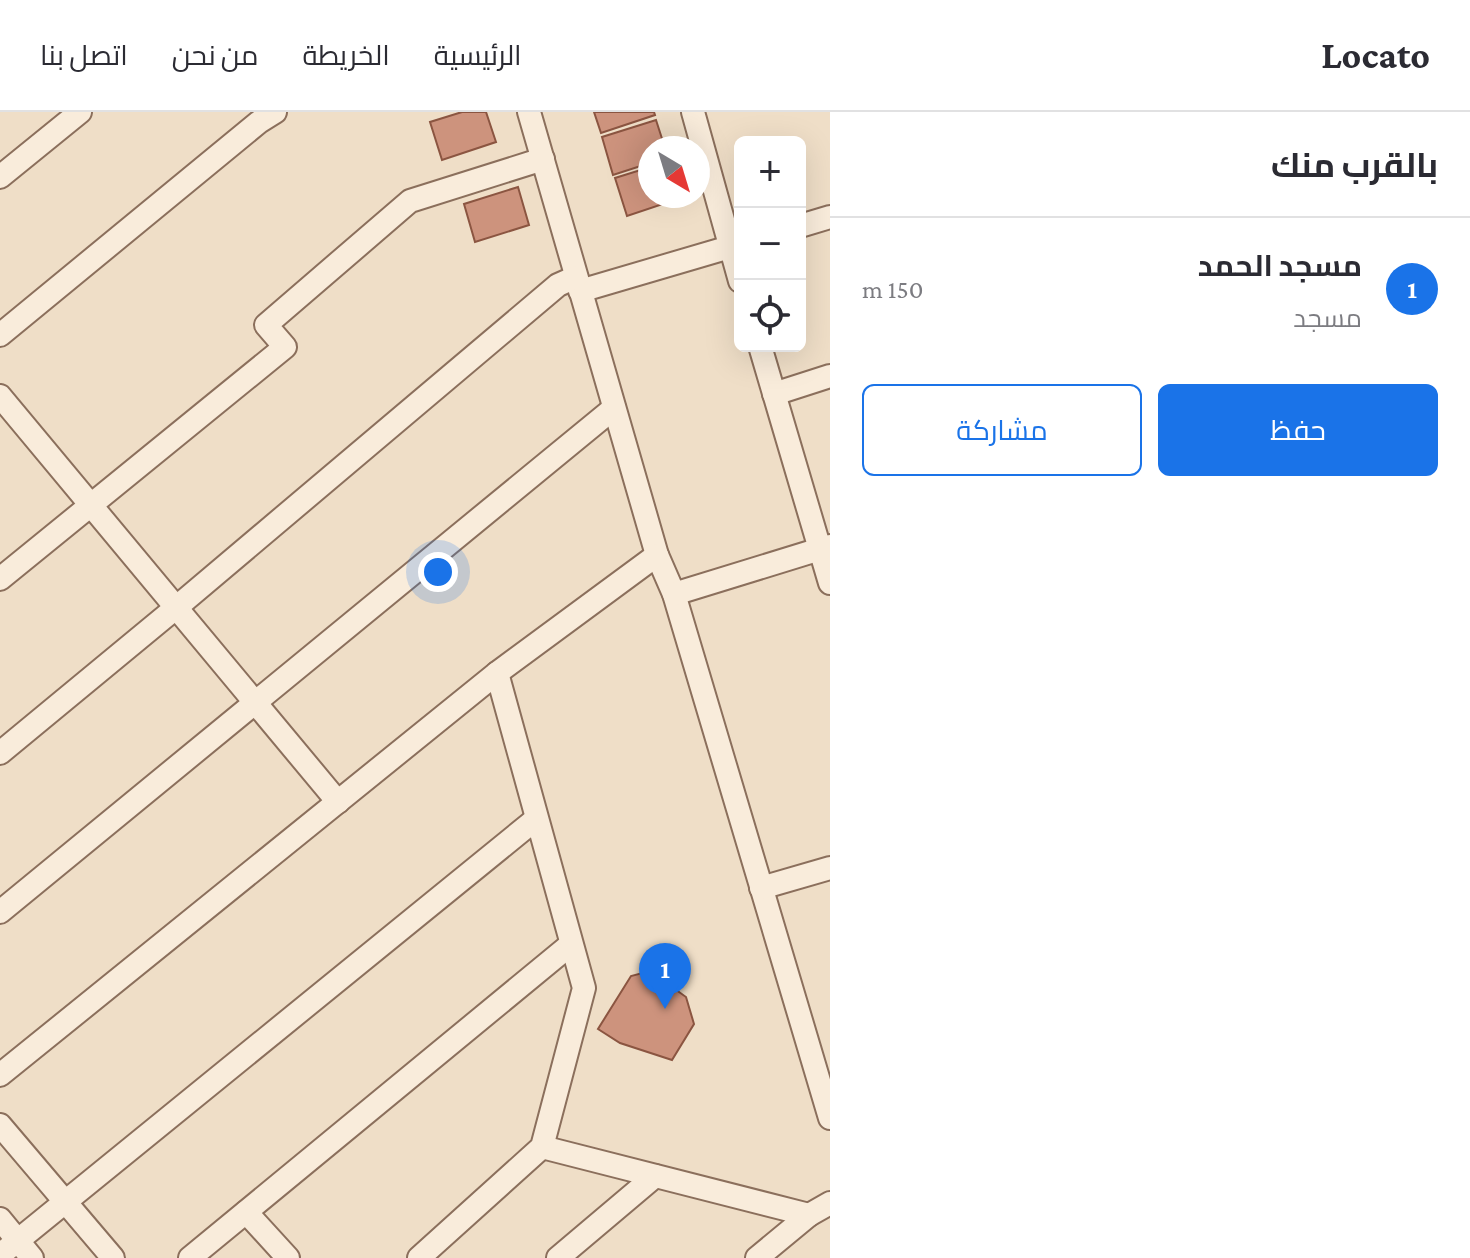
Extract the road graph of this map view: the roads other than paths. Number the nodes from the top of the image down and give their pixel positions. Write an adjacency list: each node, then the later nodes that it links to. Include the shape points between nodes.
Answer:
1 (80, 112): 6 (street)
2 (275, 112): 12 (street)
3 (529, 112): 5 (street)
4 (700, 114): 9 (street)
5 (543, 159): 11 (street); 18 (street, via 410,201 266,325 285,347)
6 (0, 177)
7 (830, 217): 8 (street)
8 (806, 224)
9 (734, 241)
10 (734, 245): 11 (street)
11 (578, 284): 17 (street); 24 (street, via 558,285)
12 (0, 335)
13 (762, 352): 15 (street)
14 (830, 376): 15 (street)
15 (774, 394): 19 (street)
16 (0, 396): 18 (street)
17 (614, 408): 20 (street); 26 (street)
18 (91, 505): 21 (street); 24 (street)
19 (825, 547): 22 (street); 23 (street)
20 (657, 555): 23 (street); 25 (street)
21 (0, 579)
22 (830, 583)
23 (674, 594): 31 (street)
24 (178, 606): 26 (street); 27 (street)
25 (497, 673): 28 (street); 29 (street)
26 (256, 701): 28 (street); 32 (street)
27 (0, 753)
28 (338, 802): 34 (street)
29 (536, 819): 33 (street); 39 (street)
30 (830, 868): 31 (street)
31 (761, 888): 35 (street)
32 (0, 912)
33 (570, 945): 37 (street, via 584,988); 41 (street)
34 (0, 1075)
35 (830, 1118)
36 (0, 1125): 39 (street)
37 (542, 1147): 38 (street); 48 (street)
38 (655, 1176): 42 (street); 49 (street)
39 (65, 1202): 44 (street); 45 (street)
40 (830, 1203): 42 (street)
41 (246, 1212): 46 (street); 47 (street)
42 (809, 1215): 50 (street)
43 (0, 1219): 44 (street)
44 (16, 1251)
45 (113, 1258)
46 (190, 1258)
47 (288, 1258)
48 (419, 1258)
49 (558, 1258)
50 (757, 1258)

